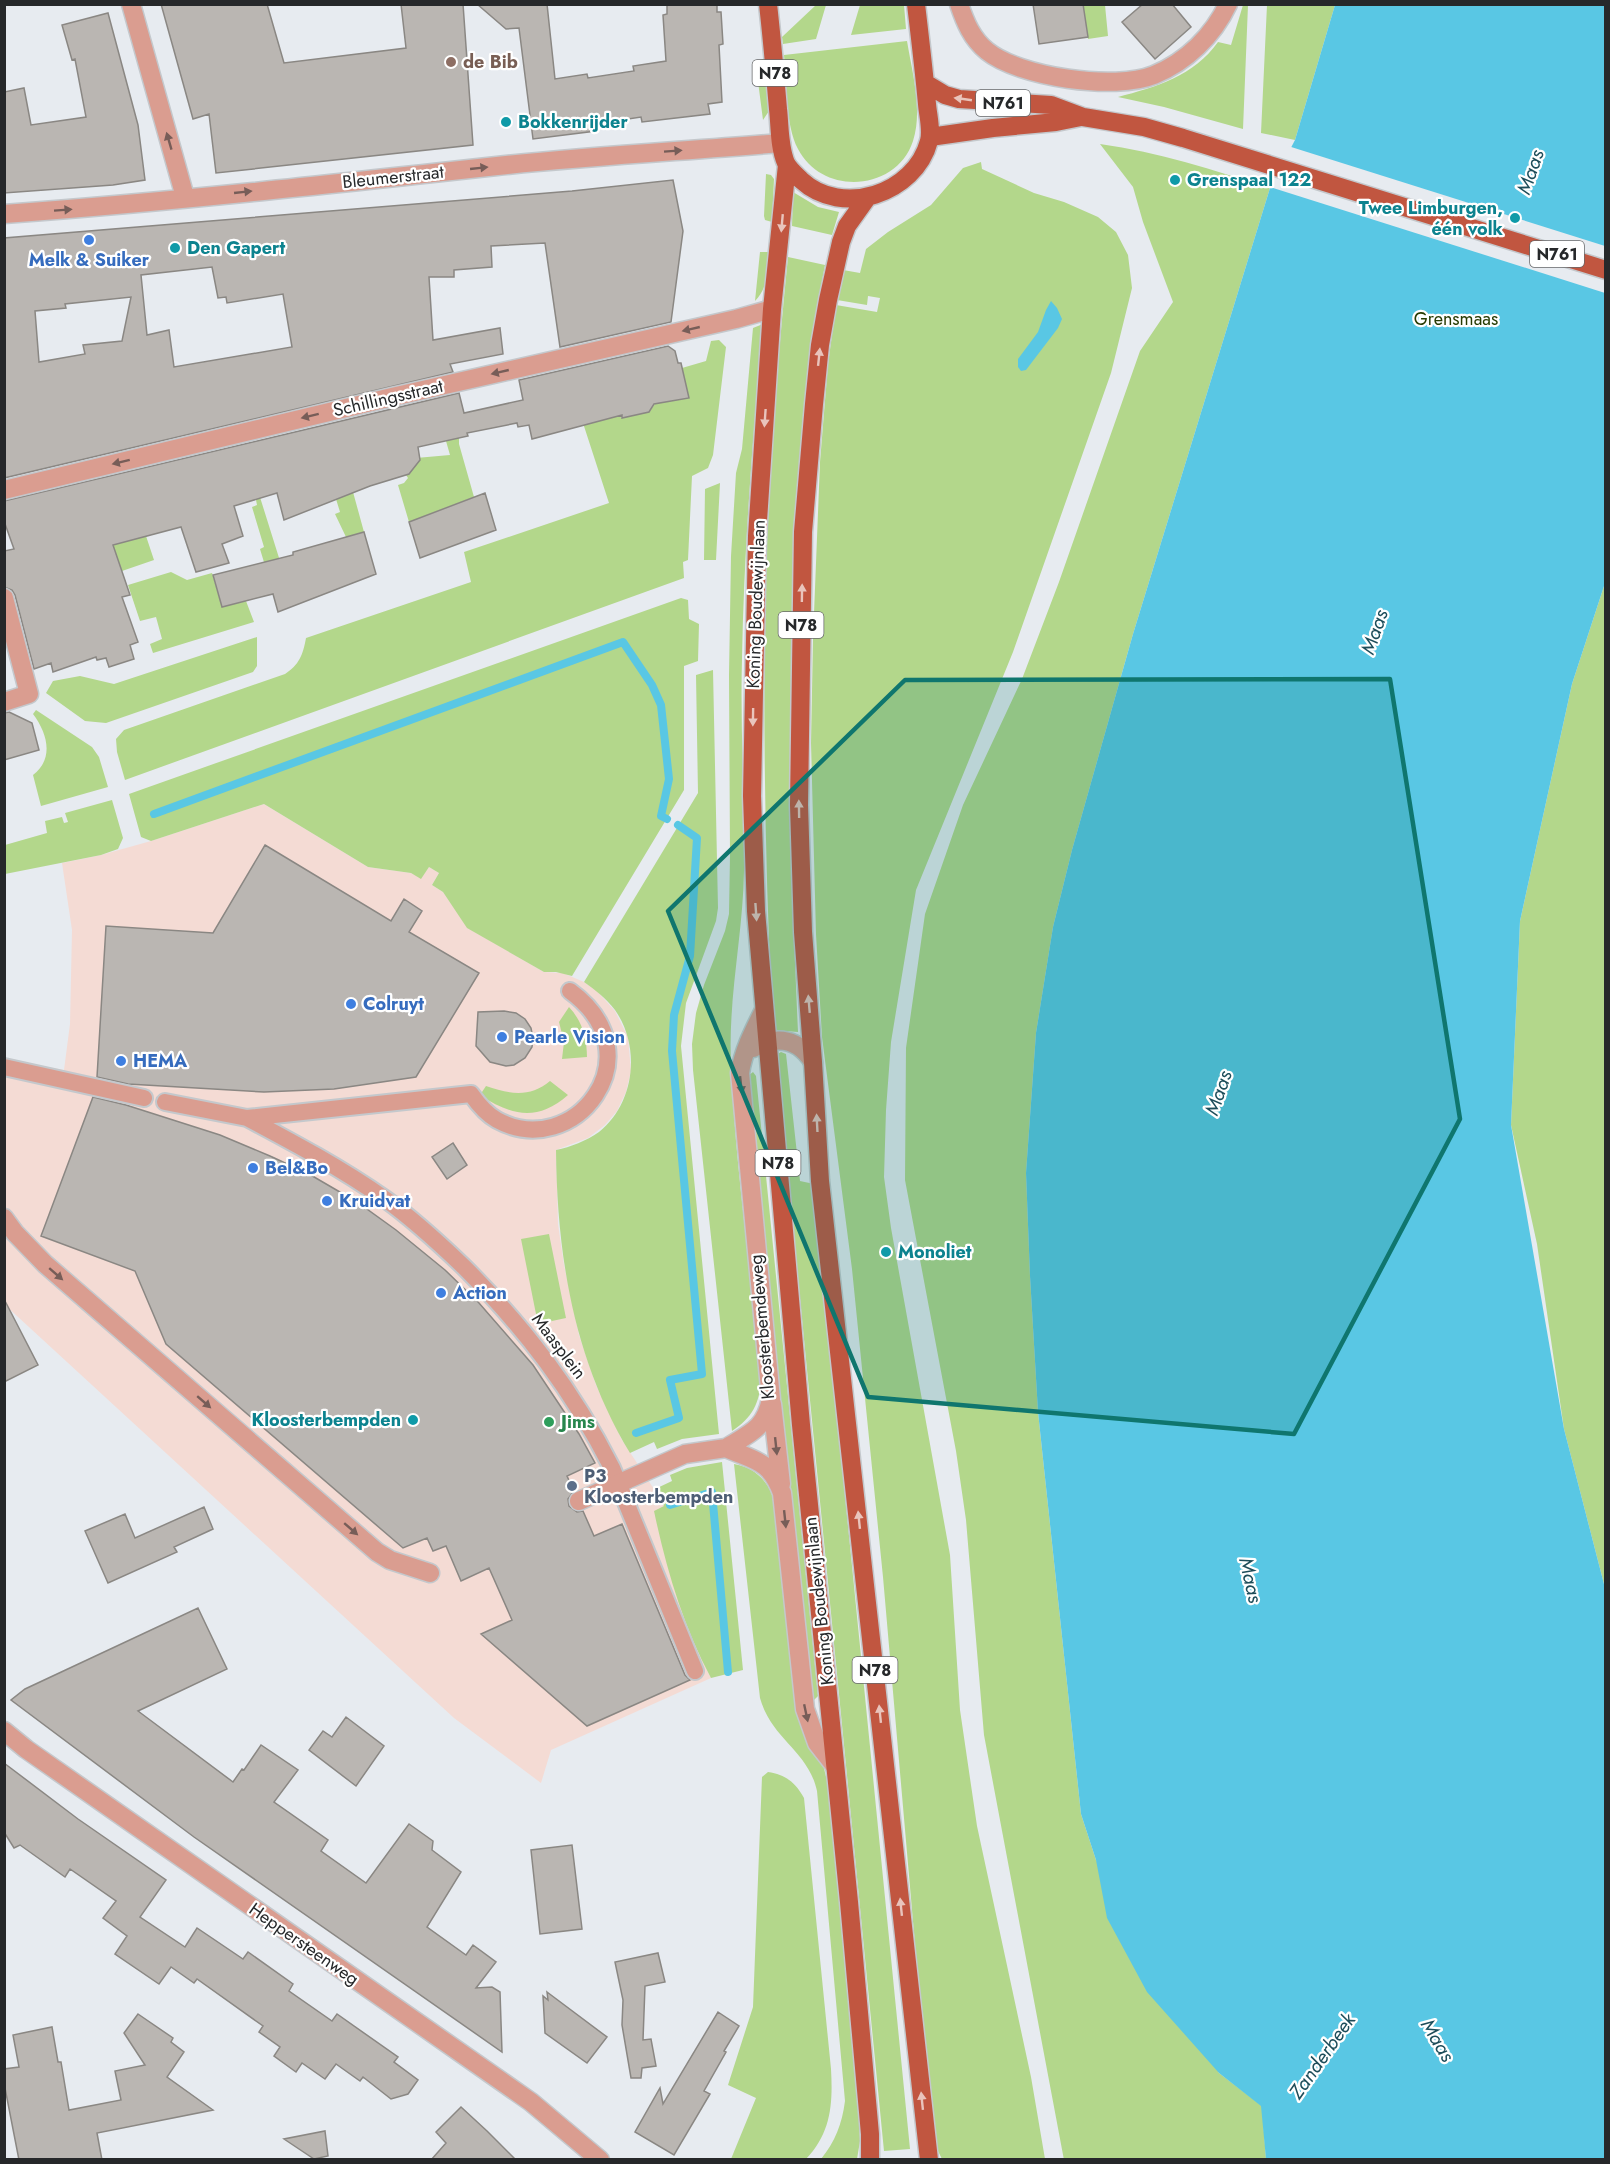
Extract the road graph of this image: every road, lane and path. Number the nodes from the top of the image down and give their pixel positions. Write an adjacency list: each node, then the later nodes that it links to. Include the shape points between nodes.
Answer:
1 (131, 4): 11 (street, one-way to 1)
2 (768, 4): 9 (main road, N78)
3 (916, 4): 6 (main road, N78)
4 (959, 4): 5 (street, via 970,31 982,47 1014,66 1056,76 1120,82 1152,76 1178,63 1204,40)
5 (1228, 4)
6 (925, 83): 7 (main road, N761, one-way to 6, via 1051,105 959,99); 8 (main road, N78)
7 (1083, 117): 8 (main road, N761); 14 (main road, N761, via 1144,127 1230,152)
8 (930, 137): 12 (main road, N78, via 923,159 914,171)
9 (781, 142): 10 (main road, N78); 11 (street, Bleumerstraat, one-way to 9)
10 (787, 165): 12 (main road, N78, via 819,192 836,198); 15 (main road, Koning Boudewijnlaan / N78, one-way to 15)
11 (185, 197): 13 (street, Bleumerstraat, one-way to 11)
12 (867, 198): 23 (main road, N78, one-way to 12, via 799,805 803,532 813,404 828,300 847,226)
13 (4, 214)
14 (1605, 270)
15 (772, 309): 16 (street, Schillingsstraat, one-way to 16); 20 (main road, Koning Boudewijnlaan / N78, one-way to 20, via 757,536 752,796)
16 (4, 490)
17 (4, 598): 18 (street, via 29,694)
18 (4, 702)
19 (570, 991): 27 (street, via 600,1022 608,1047 608,1066 594,1098 581,1112 563,1122 530,1129 509,1125 489,1114 471,1094)
20 (764, 1010): 21 (main road, Koning Boudewijnlaan / N78); 22 (street, Kloosterbemdeweg)
21 (767, 1043): 22 (street); 23 (street, via 791,1042 801,1047); 37 (main road, Koning Boudewijnlaan / N78)
22 (744, 1056): 29 (street, Kloosterbemdeweg, one-way to 29, via 740,1073)
23 (813, 1062): 40 (main road, N78, one-way to 23, via 820,1181)
24 (4, 1067): 25 (street)
25 (144, 1098)
26 (165, 1102): 27 (street)
27 (247, 1118): 31 (street, Maasplein, via 387,1200 473,1276 566,1387)
28 (10, 1225): 34 (street, one-way to 34, via 45,1264 377,1552)
29 (771, 1399): 30 (street, Kloosterbemdeweg, via 762,1424); 32 (street, one-way to 32)
30 (726, 1448): 31 (street, via 686,1454); 32 (street, via 766,1466)
31 (619, 1484): 33 (street); 35 (street, Maasplein)
32 (782, 1493): 37 (street, one-way to 37, via 805,1709 817,1743)
33 (579, 1501)
34 (430, 1573)
35 (695, 1671)
36 (4, 1731): 38 (street, Heppersteenweg, via 531,2102)
37 (835, 1766): 39 (main road, Koning Boudewijnlaan / N78)
38 (600, 2160)
39 (870, 2160)
40 (928, 2160)

